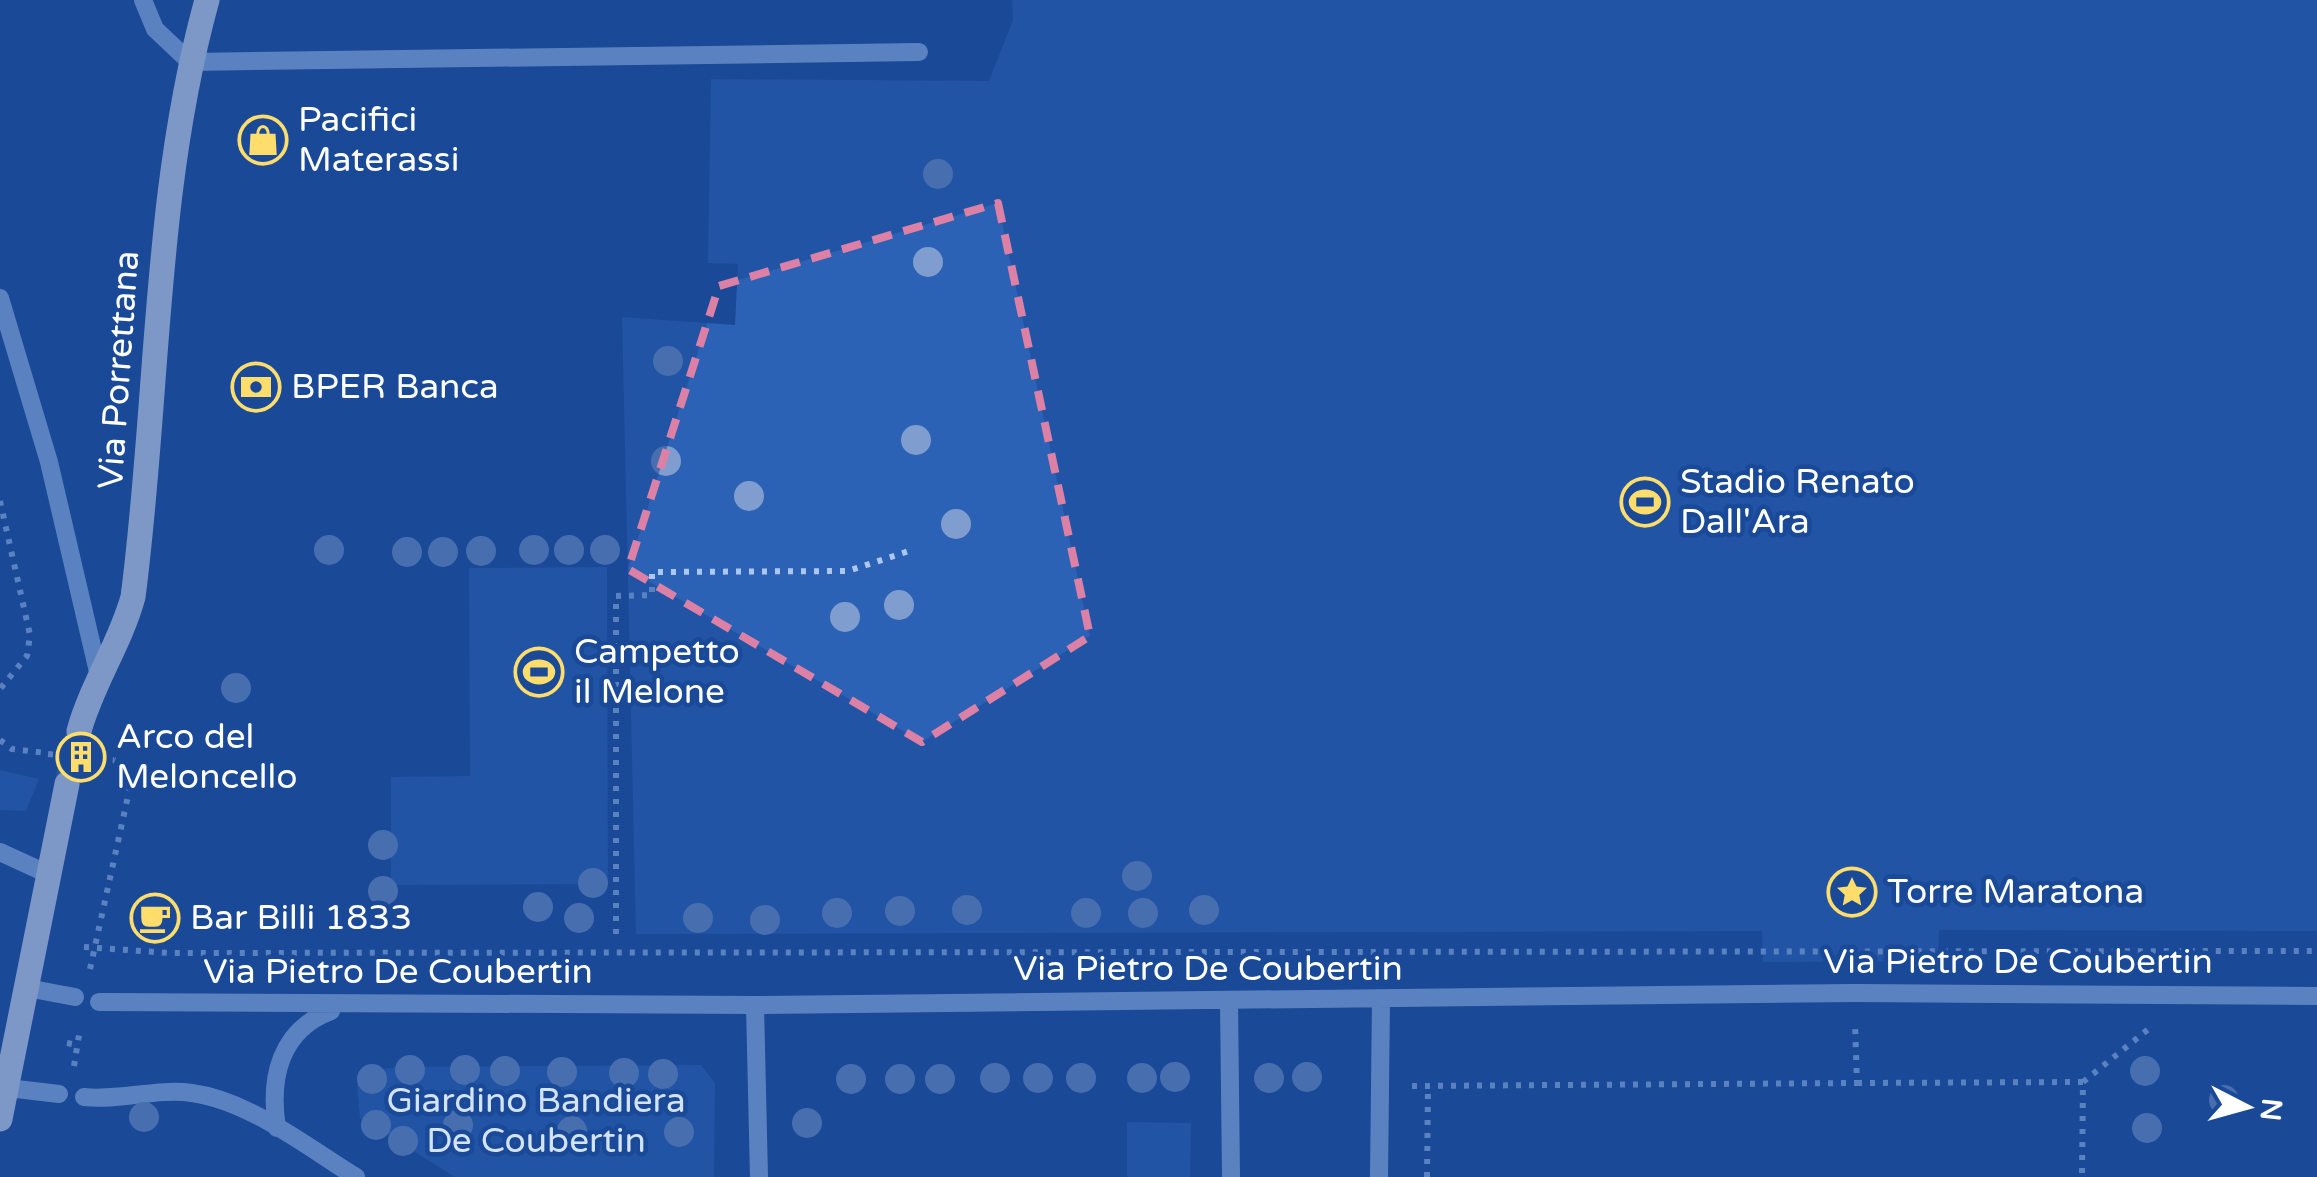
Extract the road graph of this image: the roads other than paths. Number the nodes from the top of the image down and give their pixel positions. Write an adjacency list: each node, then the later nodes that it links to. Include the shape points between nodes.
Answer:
1 (143, 0): 4 (street, via 156,30)
2 (207, 0): 4 (main road, Via Porrettana)
3 (918, 52): 4 (street)
4 (190, 62): 6 (main road, Via Porrettana, via 170,183 133,597)
5 (0, 298): 6 (street, via 49,462)
6 (98, 676): 7 (main road, Via Porrettana)
7 (79, 731)
8 (67, 784): 10 (main road)
9 (0, 852): 10 (street)
10 (48, 874): 11 (main road)
11 (27, 988): 17 (street); 19 (main road)
12 (2317, 996): 13 (street, Via Pietro De Coubertin, via 1855,992)
13 (1381, 1000): 15 (street, Via Pietro De Coubertin); 27 (street)
14 (100, 1002): 18 (street, Via Pietro De Coubertin)
15 (1229, 1002): 16 (street, Via Pietro De Coubertin); 26 (street)
16 (755, 1004): 18 (street, Via Pietro De Coubertin); 25 (street)
17 (79, 1005)
18 (346, 1006): 23 (street, via 310,1019 280,1058 272,1096)
19 (8, 1088): 20 (street); 22 (main road)
20 (60, 1094)
21 (84, 1097): 23 (street, via 190,1092)
22 (0, 1119)
23 (276, 1128): 24 (street)
24 (356, 1177)
25 (759, 1177)
26 (1232, 1177)
27 (1379, 1177)

